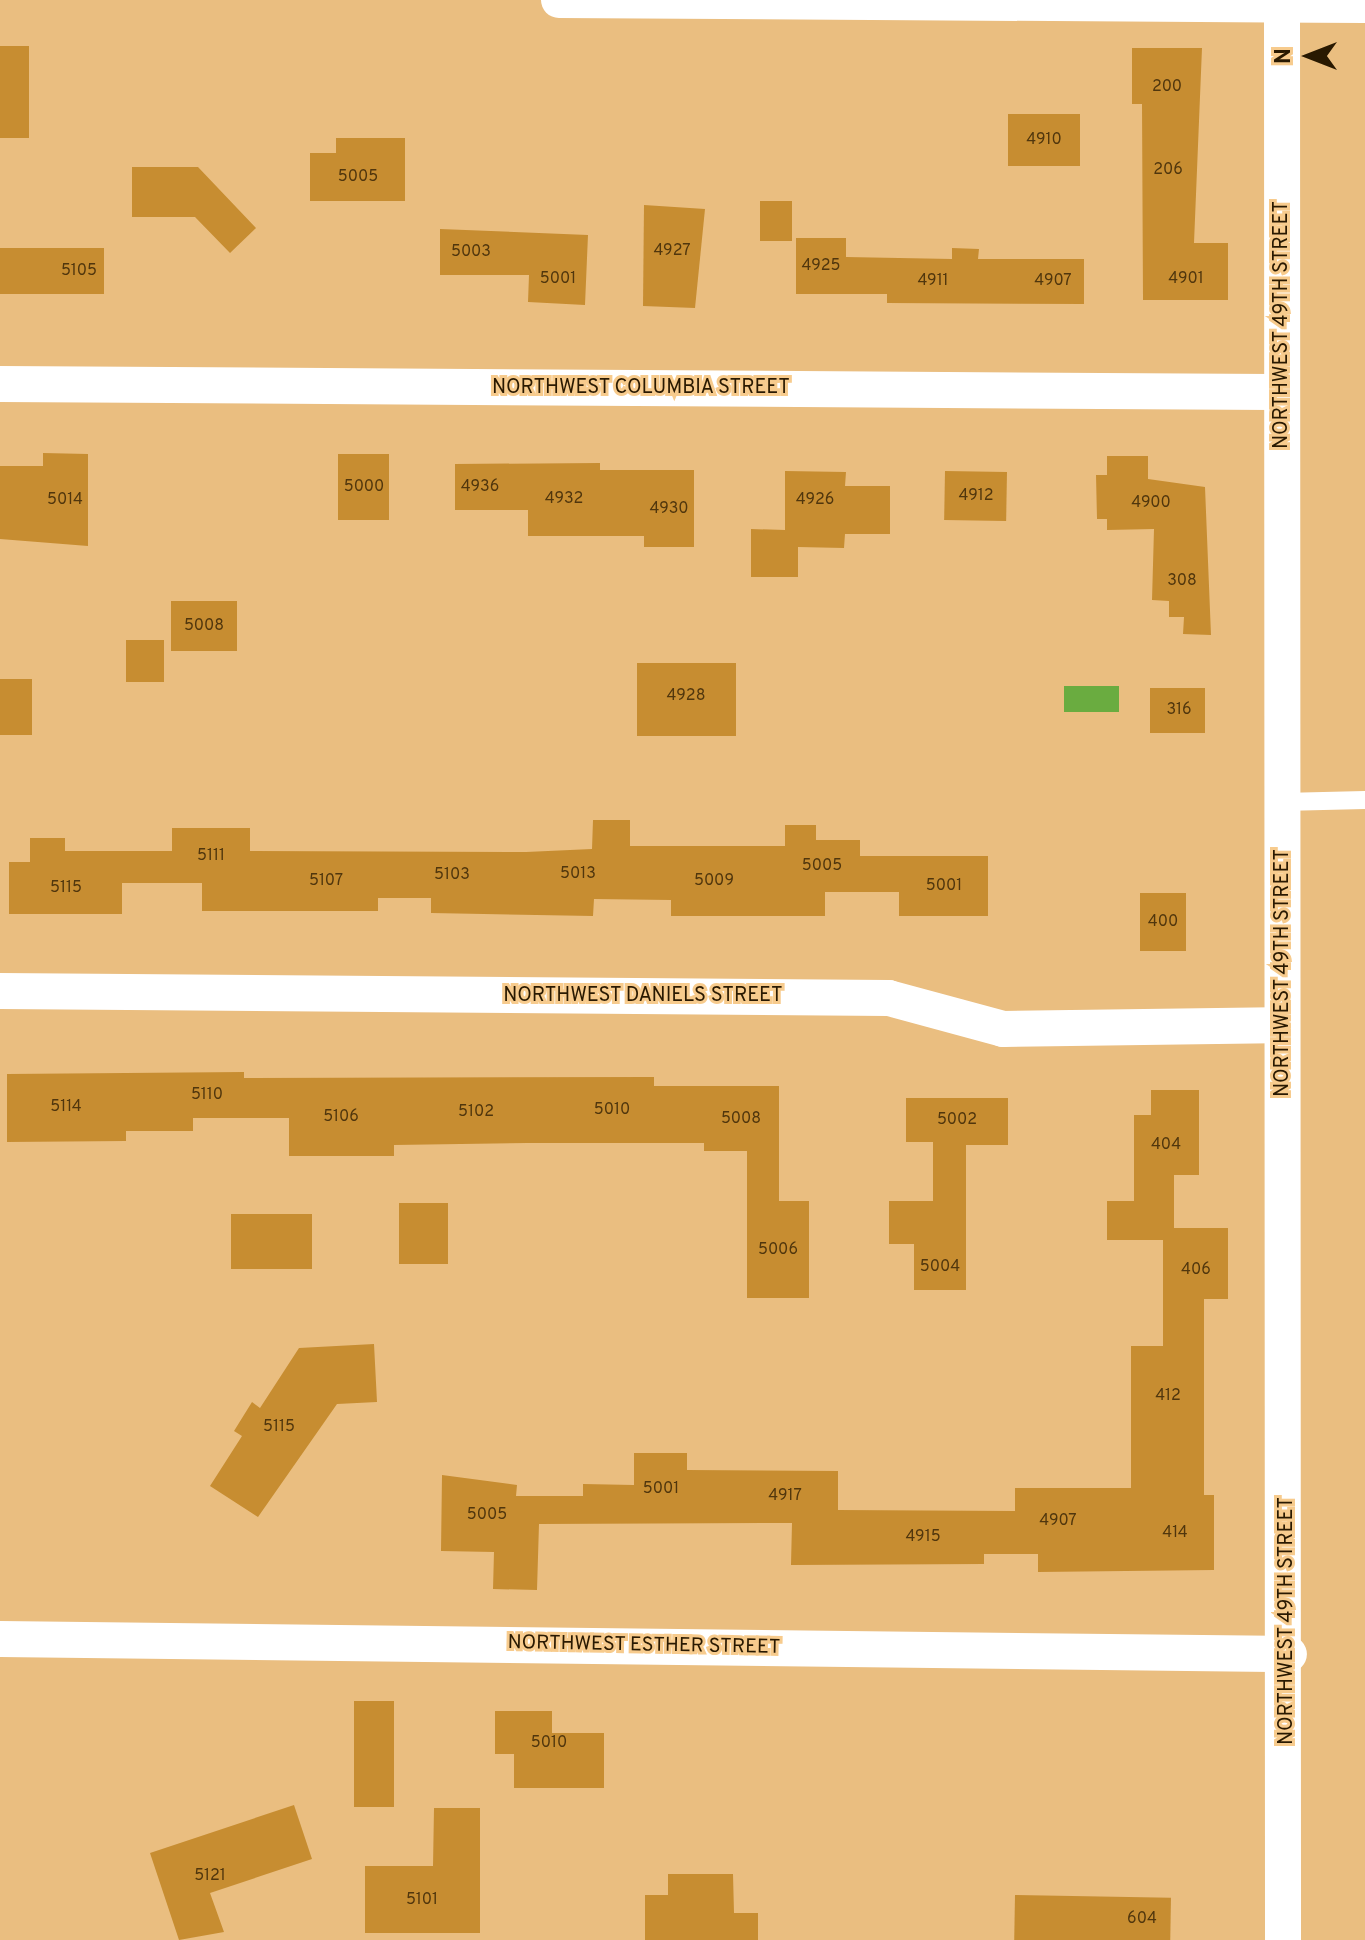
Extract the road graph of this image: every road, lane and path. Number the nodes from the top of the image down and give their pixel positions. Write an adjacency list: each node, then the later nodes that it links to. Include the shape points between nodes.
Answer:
1 (559, 0): 2 (street)
2 (730, 2): 3 (street)
3 (1282, 5): 4 (street); 6 (street, NORTHWEST 49TH STREET)
4 (1365, 5)
5 (0, 384): 6 (street, NORTHWEST COLUMBIA STREET)
6 (1282, 392): 8 (street, NORTHWEST 49TH STREET)
7 (1365, 800): 8 (lane)
8 (1282, 802): 10 (street, NORTHWEST 49TH STREET)
9 (0, 991): 10 (street, NORTHWEST DANIELS STREET, via 889,998 1003,1029)
10 (1282, 1025): 12 (street, NORTHWEST 49TH STREET)
11 (0, 1639): 12 (street, NORTHWEST ESTHER STREET)
12 (1289, 1654): 13 (street, NORTHWEST 49TH STREET)
13 (1283, 1940)

